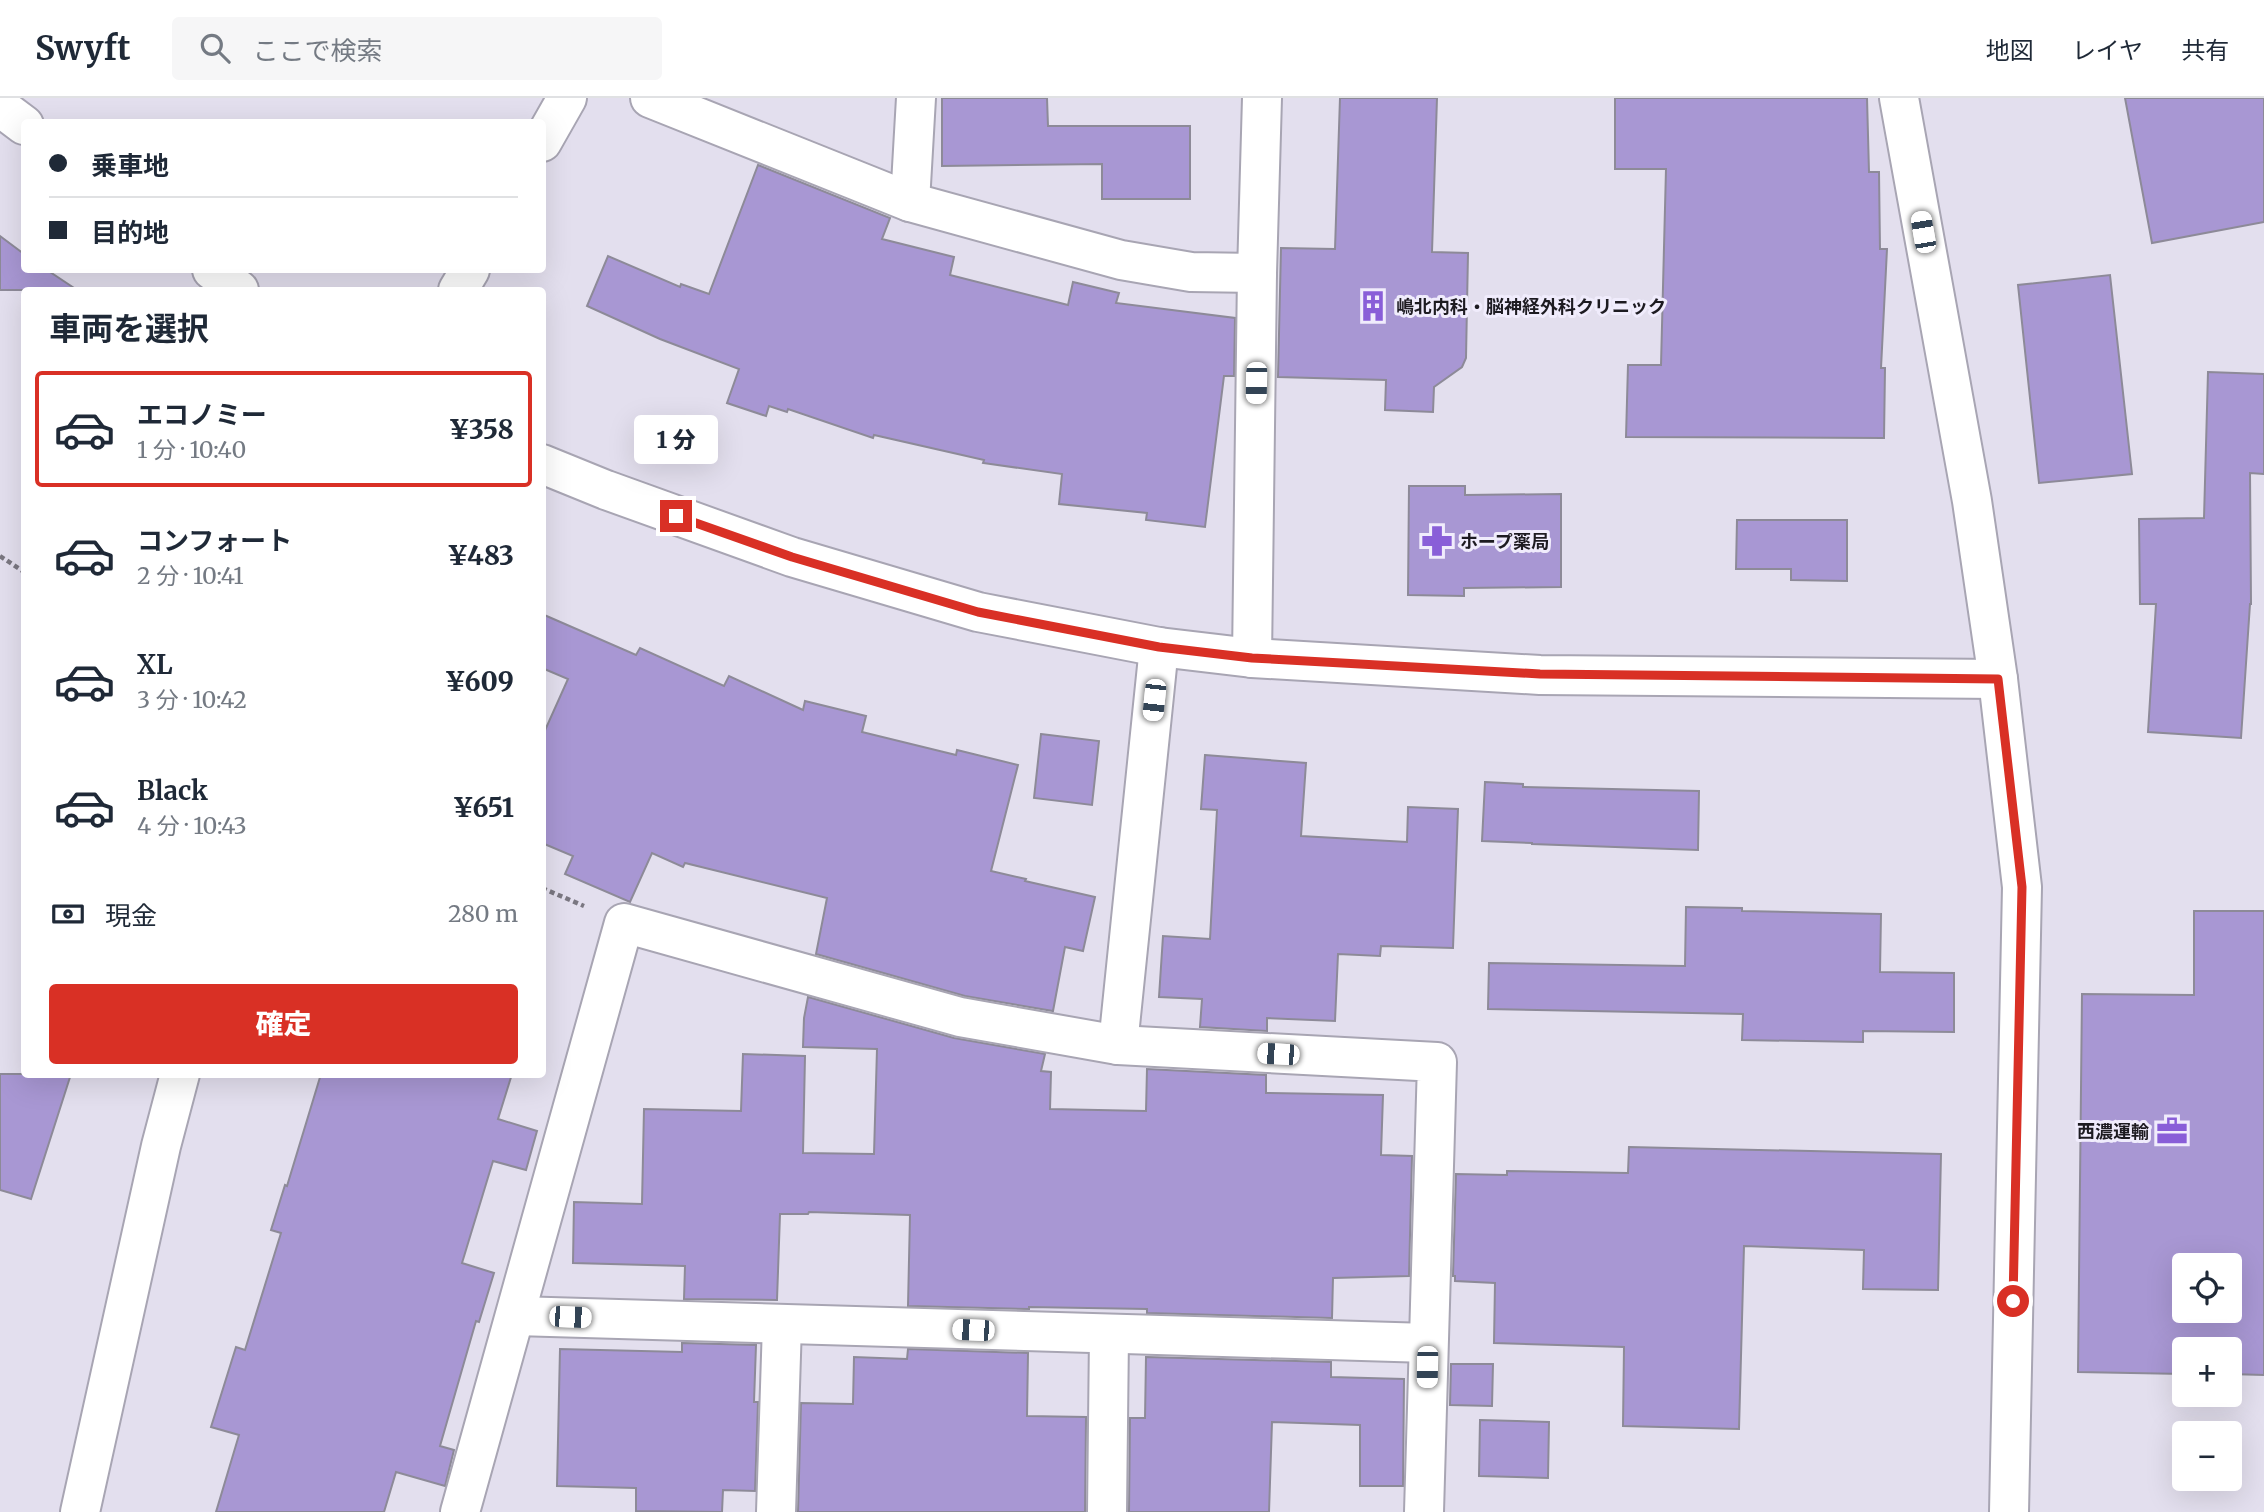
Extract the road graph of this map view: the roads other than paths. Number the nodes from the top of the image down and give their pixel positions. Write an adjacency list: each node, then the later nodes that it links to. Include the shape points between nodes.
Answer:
1 (568, 98): 8 (street)
2 (650, 98): 9 (street)
3 (916, 98): 9 (street)
4 (1262, 98): 11 (street)
5 (1899, 98): 16 (street, via 1972,501)
6 (0, 107): 7 (street)
7 (21, 123)
8 (546, 135)
9 (910, 202): 11 (street, via 1121,260 1191,272)
10 (216, 273): 12 (street)
11 (1257, 273): 15 (street)
12 (235, 287)
13 (546, 466): 14 (street, via 806,561 978,612)
14 (1159, 647): 15 (street); 17 (street)
15 (1252, 658): 16 (street, via 1540,674)
16 (1998, 679): 28 (street, via 2022,887)
17 (1118, 1045): 19 (street, via 960,1017 624,923); 22 (street, via 1437,1062)
18 (179, 1078): 23 (street)
19 (516, 1316): 20 (street); 24 (street)
20 (782, 1324): 21 (street); 25 (street)
21 (1109, 1335): 22 (street); 26 (street)
22 (1428, 1343): 27 (street)
23 (80, 1512)
24 (460, 1512)
25 (776, 1512)
26 (1107, 1512)
27 (1424, 1512)
28 (2009, 1512)

